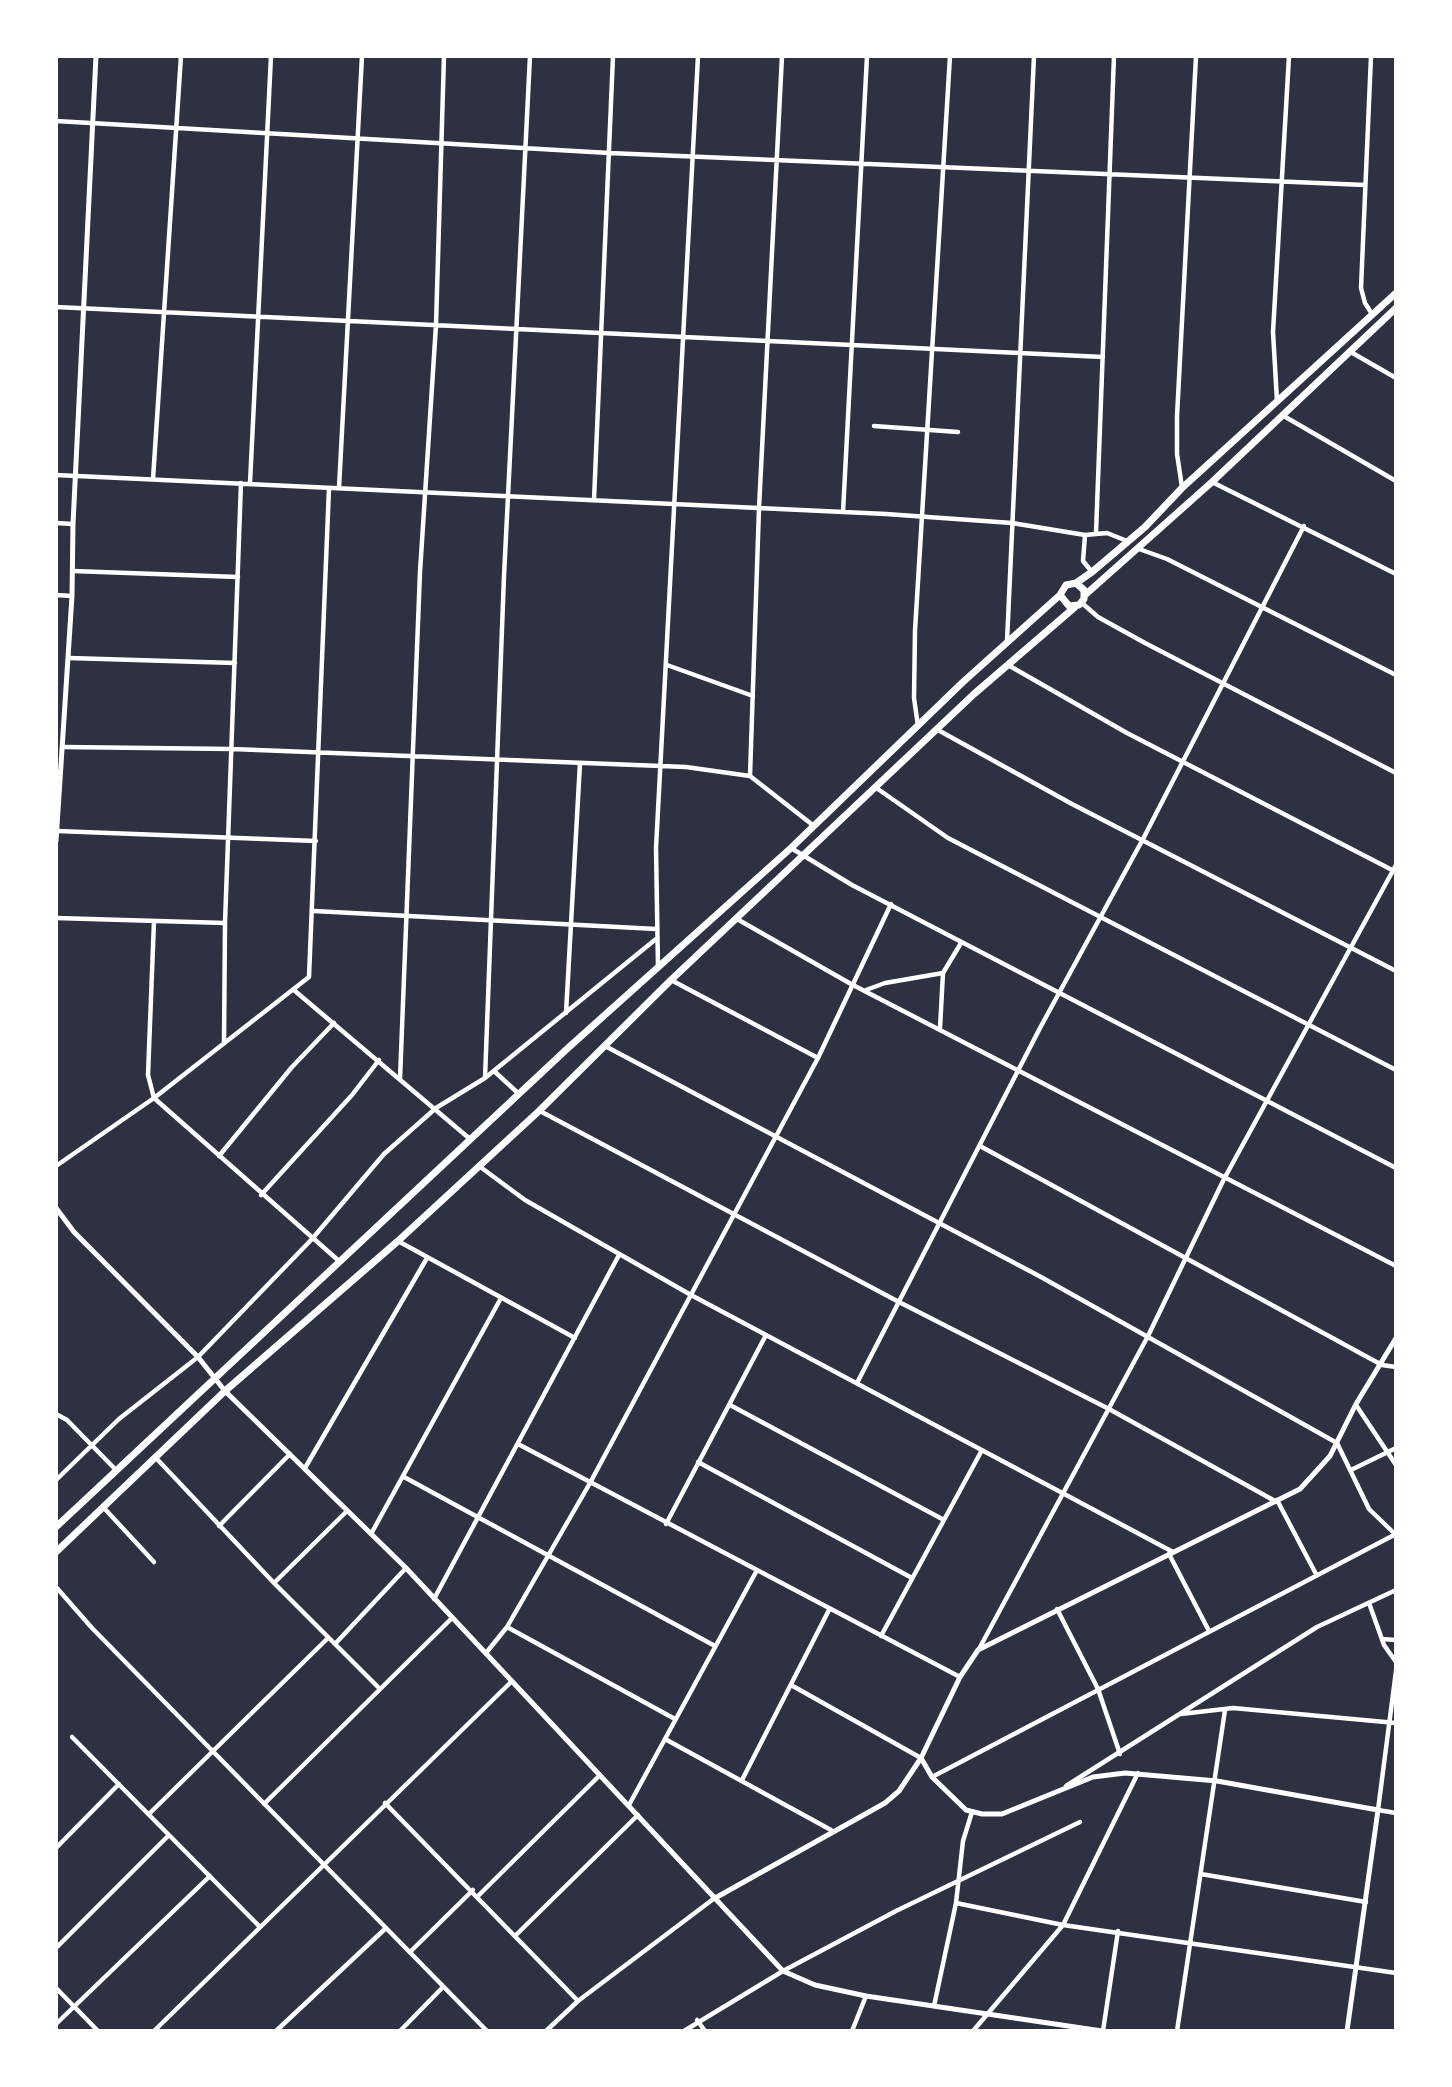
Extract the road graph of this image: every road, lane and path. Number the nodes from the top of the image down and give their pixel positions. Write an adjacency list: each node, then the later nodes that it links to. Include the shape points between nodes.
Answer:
1 (96, 56): 18 (street)
2 (181, 56): 19 (street)
3 (271, 56): 20 (street)
4 (362, 56): 21 (street)
5 (444, 56): 22 (street)
6 (530, 56): 23 (street)
7 (613, 56): 24 (street)
8 (698, 56): 25 (street)
9 (782, 56): 26 (street)
10 (867, 56): 27 (street)
11 (950, 56): 28 (street)
12 (1034, 56): 29 (street)
13 (1114, 56): 30 (street)
14 (1196, 56): 31 (street)
15 (1289, 56): 32 (street)
16 (1371, 56): 33 (street)
17 (56, 121): 18 (street)
18 (93, 123): 19 (street); 36 (street)
19 (177, 129): 20 (street); 38 (street)
20 (268, 135): 21 (street); 40 (street)
21 (358, 138): 22 (street); 41 (street)
22 (443, 142): 23 (street); 42 (street)
23 (527, 147): 24 (street); 43 (street)
24 (609, 153): 25 (street); 44 (street)
25 (692, 156): 26 (street); 45 (street)
26 (775, 159): 27 (street); 46 (street)
27 (861, 162): 28 (street); 47 (street)
28 (944, 166): 29 (street); 48 (street)
29 (1028, 170): 30 (street); 50 (street)
30 (1108, 174): 31 (street); 51 (street)
31 (1190, 178): 32 (street); 67 (street, via 1177,416)
32 (1282, 183): 33 (street); 53 (street, via 1273,332)
33 (1365, 185): 39 (street, via 1362,288)
34 (1396, 293): 39 (main road)
35 (56, 307): 36 (street)
36 (84, 308): 38 (street); 59 (street)
37 (1396, 308): 49 (main road)
38 (163, 310): 40 (street); 60 (street)
39 (1373, 315): 53 (main road)
40 (260, 316): 41 (street); 64 (street)
41 (348, 321): 42 (street); 66 (street)
42 (436, 325): 43 (street); 68 (street)
43 (516, 329): 44 (street); 69 (street)
44 (603, 334): 45 (street); 70 (street)
45 (683, 339): 46 (street); 71 (street)
46 (768, 340): 47 (street); 72 (street)
47 (852, 344): 48 (street); 73 (street)
48 (930, 349): 50 (street); 56 (street)
49 (1349, 351): 52 (street); 54 (main road)
50 (1019, 352): 51 (street); 76 (street)
51 (1102, 356): 79 (street)
52 (1396, 377)
53 (1278, 403): 67 (main road)
54 (1280, 414): 61 (street); 62 (main road)
55 (874, 426): 56 (street)
56 (927, 428): 57 (street); 74 (street)
57 (958, 432)
58 (56, 475): 59 (street)
59 (75, 476): 60 (street); 77 (street)
60 (153, 478): 63 (street)
61 (1396, 481)
62 (1212, 482): 78 (street); 82 (main road)
63 (242, 483): 64 (street); 86 (street)
64 (250, 483): 65 (street)
65 (329, 488): 66 (street); 105 (street, via 324,667)
66 (339, 488): 68 (street)
67 (1182, 488): 81 (main road)
68 (424, 493): 69 (street); 106 (street)
69 (508, 497): 70 (street); 107 (street)
70 (594, 500): 71 (street)
71 (675, 504): 72 (street); 96 (street)
72 (759, 508): 73 (street); 100 (street)
73 (843, 512): 74 (street)
74 (923, 517): 76 (street); 101 (street, via 915,631)
75 (56, 523): 77 (street)
76 (1012, 523): 80 (street); 93 (street)
77 (73, 524): 83 (street)
78 (1304, 526): 85 (street); 92 (street)
79 (1096, 533): 80 (street); 81 (street)
80 (1085, 536): 84 (street, via 1083,562)
81 (1128, 541): 84 (main road)
82 (1139, 549): 91 (main road); 92 (street)
83 (73, 571): 86 (street); 90 (street)
84 (1091, 572): 87 (main road)
85 (1396, 574)
86 (238, 577): 95 (street)
87 (1076, 583): 89 (main road, via 1066,585); 91 (main road, via 1082,586)
88 (56, 594): 90 (street)
89 (1060, 594): 91 (main road, via 1066,605); 93 (main road)
90 (72, 596): 94 (street)
91 (1081, 602): 97 (main road); 99 (street, via 1105,621)
92 (1263, 607): 98 (street); 99 (street)
93 (1007, 642): 101 (main road)
94 (69, 658): 95 (street); 103 (street)
95 (235, 663): 104 (street)
96 (667, 665): 100 (street); 110 (street)
97 (1008, 666): 102 (main road); 109 (street)
98 (1396, 675)
99 (1223, 684): 109 (street); 111 (street)
100 (754, 696): 112 (street)
101 (918, 726): 115 (main road)
102 (938, 730): 114 (main road); 118 (street)
103 (63, 747): 104 (street); 113 (street)
104 (232, 749): 105 (street); 117 (street)
105 (316, 754): 106 (street); 120 (street)
106 (414, 759): 107 (street); 126 (street)
107 (498, 761): 108 (street); 129 (street)
108 (580, 762): 110 (street); 133 (street)
109 (1183, 762): 118 (street); 123 (street)
110 (663, 768): 112 (street); 134 (street, via 656,848)
111 (1396, 773)
112 (750, 776): 115 (street)
113 (58, 783): 116 (street)
114 (875, 787): 122 (main road); 127 (street, via 948,838)
115 (814, 826): 121 (main road)
116 (57, 831): 117 (street); 119 (street)
117 (228, 838): 120 (street); 132 (street)
118 (1143, 839): 127 (street); 137 (street)
119 (56, 841)
120 (317, 841): 125 (street)
121 (791, 848): 122 (street); 138 (main road)
122 (803, 857): 124 (street); 130 (main road)
123 (1395, 869): 137 (street)
124 (891, 904): 136 (street); 142 (street)
125 (314, 911): 126 (street); 144 (street, via 310,973)
126 (407, 915): 129 (street); 158 (street)
127 (1101, 917): 145 (street); 148 (street)
128 (56, 918): 131 (street)
129 (490, 919): 133 (street); 157 (street)
130 (737, 919): 141 (main road); 142 (street)
131 (154, 921): 132 (street); 160 (street, via 148,1075)
132 (225, 923): 150 (street)
133 (571, 923): 134 (street); 146 (street)
134 (656, 929): 135 (street)
135 (656, 939): 138 (street); 146 (street)
136 (961, 943): 140 (street); 145 (street)
137 (1352, 947): 139 (street); 148 (street)
138 (658, 967): 159 (main road)
139 (1396, 971)
140 (943, 973): 143 (street); 149 (street)
141 (671, 980): 151 (main road); 152 (street)
142 (851, 984): 143 (street); 152 (street)
143 (866, 990): 149 (street)
144 (295, 991): 147 (street); 150 (street)
145 (1059, 993): 154 (street); 161 (street)
146 (565, 1014): 156 (street)
147 (334, 1023): 153 (street); 167 (street)
148 (1310, 1026): 155 (street); 161 (street)
149 (940, 1028): 154 (street)
150 (224, 1043): 160 (street)
151 (604, 1045): 163 (main road); 164 (street)
152 (818, 1058): 164 (street)
153 (379, 1060): 158 (street); 172 (street)
154 (1019, 1070): 166 (street); 171 (street)
155 (1396, 1070)
156 (494, 1071): 157 (street); 159 (street)
157 (485, 1078): 162 (street)
158 (400, 1079): 162 (street)
159 (520, 1095): 165 (main road)
160 (154, 1098): 167 (street); 169 (street)
161 (1268, 1104): 170 (street); 171 (street)
162 (436, 1108): 165 (street); 176 (street, via 384,1154)
163 (539, 1111): 168 (main road); 174 (street)
164 (775, 1136): 174 (street); 175 (street)
165 (471, 1140): 181 (main road)
166 (980, 1146): 175 (street); 180 (street)
167 (219, 1156): 172 (street)
168 (478, 1165): 177 (main road); 178 (street, via 525,1200)
169 (56, 1166)
170 (1396, 1168)
171 (1224, 1179): 180 (street); 182 (street)
172 (261, 1195): 176 (street)
173 (56, 1208): 190 (street)
174 (733, 1214): 183 (street); 185 (street)
175 (940, 1223): 185 (street); 187 (street)
176 (312, 1239): 181 (street); 190 (street)
177 (398, 1241): 179 (street); 195 (main road)
178 (620, 1255): 183 (street); 188 (street)
179 (427, 1258): 184 (street); 210 (street)
180 (1185, 1258): 187 (street); 191 (street)
181 (339, 1261): 193 (main road)
182 (1396, 1266)
183 (691, 1295): 186 (street); 215 (street)
184 (501, 1298): 188 (street); 213 (street)
185 (899, 1302): 194 (street); 198 (street)
186 (766, 1335): 194 (street); 197 (street)
187 (1148, 1336): 198 (street); 200 (street)
188 (575, 1338): 201 (street)
189 (1396, 1338): 191 (street)
190 (198, 1357): 193 (street); 202 (street, via 119,1419)
191 (1382, 1364): 192 (street); 196 (street)
192 (1396, 1367)
193 (212, 1378): 195 (street); 211 (main road)
194 (857, 1383): 204 (street)
195 (225, 1391): 205 (street); 207 (main road)
196 (1356, 1404): 200 (street); 206 (street)
197 (730, 1405): 208 (street); 221 (street)
198 (1108, 1409): 216 (street); 217 (street)
199 (56, 1414): 202 (street)
200 (1337, 1443): 212 (street); 217 (street, via 1300,1489)
201 (518, 1444): 215 (street); 220 (street)
202 (94, 1445): 211 (street); 214 (street)
203 (1396, 1448): 206 (street)
204 (982, 1450): 216 (street); 221 (street)
205 (291, 1453): 210 (street); 223 (street)
206 (1386, 1453): 209 (street); 212 (street)
207 (156, 1458): 218 (main road); 223 (street)
208 (698, 1462): 222 (street); 234 (street)
209 (1396, 1465)
210 (305, 1468): 219 (street)
211 (116, 1470): 224 (main road)
212 (1351, 1470): 226 (street, via 1369,1509)
213 (404, 1477): 220 (street); 225 (street)
214 (56, 1480)
215 (590, 1483): 222 (street); 229 (street)
216 (1064, 1494): 228 (street); 251 (street)
217 (1276, 1501): 228 (street); 233 (street)
218 (104, 1508): 227 (main road); 230 (street)
219 (347, 1511): 225 (street); 235 (street)
220 (478, 1517): 229 (street); 238 (street)
221 (944, 1520): 234 (street)
222 (666, 1524): 232 (street)
223 (219, 1526): 235 (street)
224 (56, 1527)
225 (371, 1534): 231 (street)
226 (1396, 1535): 233 (street)
227 (56, 1552)
228 (1171, 1553): 240 (street); 244 (street)
229 (550, 1556): 243 (street); 250 (street)
230 (154, 1562)
231 (406, 1568): 238 (street); 249 (street)
232 (756, 1572): 241 (street); 250 (street)
233 (1316, 1574): 244 (street)
234 (912, 1578): 245 (street)
235 (274, 1583): 246 (street)
236 (56, 1587): 266 (street)
237 (1396, 1590): 239 (street)
238 (434, 1599): 242 (street)
239 (1369, 1604): 247 (street); 261 (street, via 1317,1627)
240 (1057, 1609): 251 (street); 259 (street)
241 (829, 1611): 245 (street); 257 (street)
242 (452, 1618): 252 (street); 258 (street)
243 (507, 1627): 252 (street); 262 (street)
244 (1209, 1631): 259 (street)
245 (881, 1636): 255 (street)
246 (328, 1637): 249 (street); 266 (street)
247 (1381, 1639): 248 (street); 253 (street)
248 (1396, 1640)
249 (335, 1644): 258 (street)
250 (715, 1646): 262 (street)
251 (978, 1650): 255 (street)
252 (486, 1653): 256 (street)
253 (1396, 1662)
254 (1396, 1671): 263 (street)
255 (960, 1677): 268 (street)
256 (511, 1682): 270 (street); 276 (street)
257 (790, 1685): 268 (street); 272 (street)
258 (379, 1688): 277 (street)
259 (1098, 1689): 267 (street); 271 (street)
260 (1225, 1710): 261 (street); 263 (street); 273 (street)
261 (1180, 1714): 267 (street)
262 (675, 1719): 265 (street)
263 (1394, 1723): 279 (street)
264 (72, 1737): 274 (street)
265 (665, 1739): 272 (street); 278 (street)
266 (213, 1752): 277 (street); 282 (street)
267 (1120, 1754): 275 (street)
268 (921, 1758): 271 (street); 285 (street, via 900,1791)
269 (1139, 1772): 273 (street); 275 (street, via 1093,1777); 297 (street)
270 (600, 1775): 278 (street); 293 (street)
271 (932, 1777): 280 (street)
272 (742, 1780): 285 (street)
273 (1217, 1781): 279 (street); 289 (street)
274 (120, 1784): 282 (street); 287 (street)
275 (1059, 1790): 280 (street, via 1002,1814)
276 (385, 1803): 288 (street); 292 (street)
277 (264, 1804): 288 (street)
278 (629, 1805): 283 (street)
279 (1378, 1810): 281 (street); 295 (street)
280 (972, 1812): 291 (street)
281 (1396, 1813)
282 (149, 1814): 286 (street)
283 (638, 1815): 294 (street); 301 (street)
284 (1080, 1822): 291 (street)
285 (831, 1830): 294 (street)
286 (169, 1835): 290 (street); 303 (street)
287 (56, 1848)
288 (321, 1864): 298 (street); 299 (street)
289 (1201, 1874): 295 (street); 302 (street)
290 (210, 1876): 298 (street); 312 (street)
291 (958, 1879): 296 (street); 306 (street)
292 (473, 1890): 293 (street); 304 (street)
293 (478, 1896): 301 (street)
294 (716, 1897): 306 (street); 311 (street)
295 (1366, 1902): 305 (street)
296 (956, 1903): 297 (street); 313 (street)
297 (1063, 1925): 300 (street); 314 (street)
298 (259, 1926): 318 (street)
299 (386, 1928): 304 (street); 319 (street)
300 (1118, 1931): 302 (street); 327 (street)
301 (516, 1935): 311 (street)
302 (1191, 1942): 305 (street); 328 (street)
303 (56, 1948)
304 (410, 1952): 308 (street)
305 (1354, 1969): 307 (street); 329 (street)
306 (783, 1971): 310 (street, via 815,1985); 315 (street)
307 (1396, 1973)
308 (443, 1987): 320 (street); 321 (street)
309 (56, 1988): 312 (street)
310 (866, 1996): 313 (street); 325 (street)
311 (578, 2001): 322 (street)
312 (75, 2007): 316 (street); 317 (street)
313 (934, 2007): 314 (street)
314 (988, 2012): 326 (street); 327 (street)
315 (697, 2020): 323 (street); 324 (street)
316 (56, 2024)
317 (98, 2031)
318 (154, 2031)
319 (276, 2031)
320 (400, 2031)
321 (487, 2031)
322 (546, 2031)
323 (684, 2031)
324 (705, 2031)
325 (852, 2031)
326 (973, 2031)
327 (1103, 2031)
328 (1177, 2031)
329 (1347, 2031)

